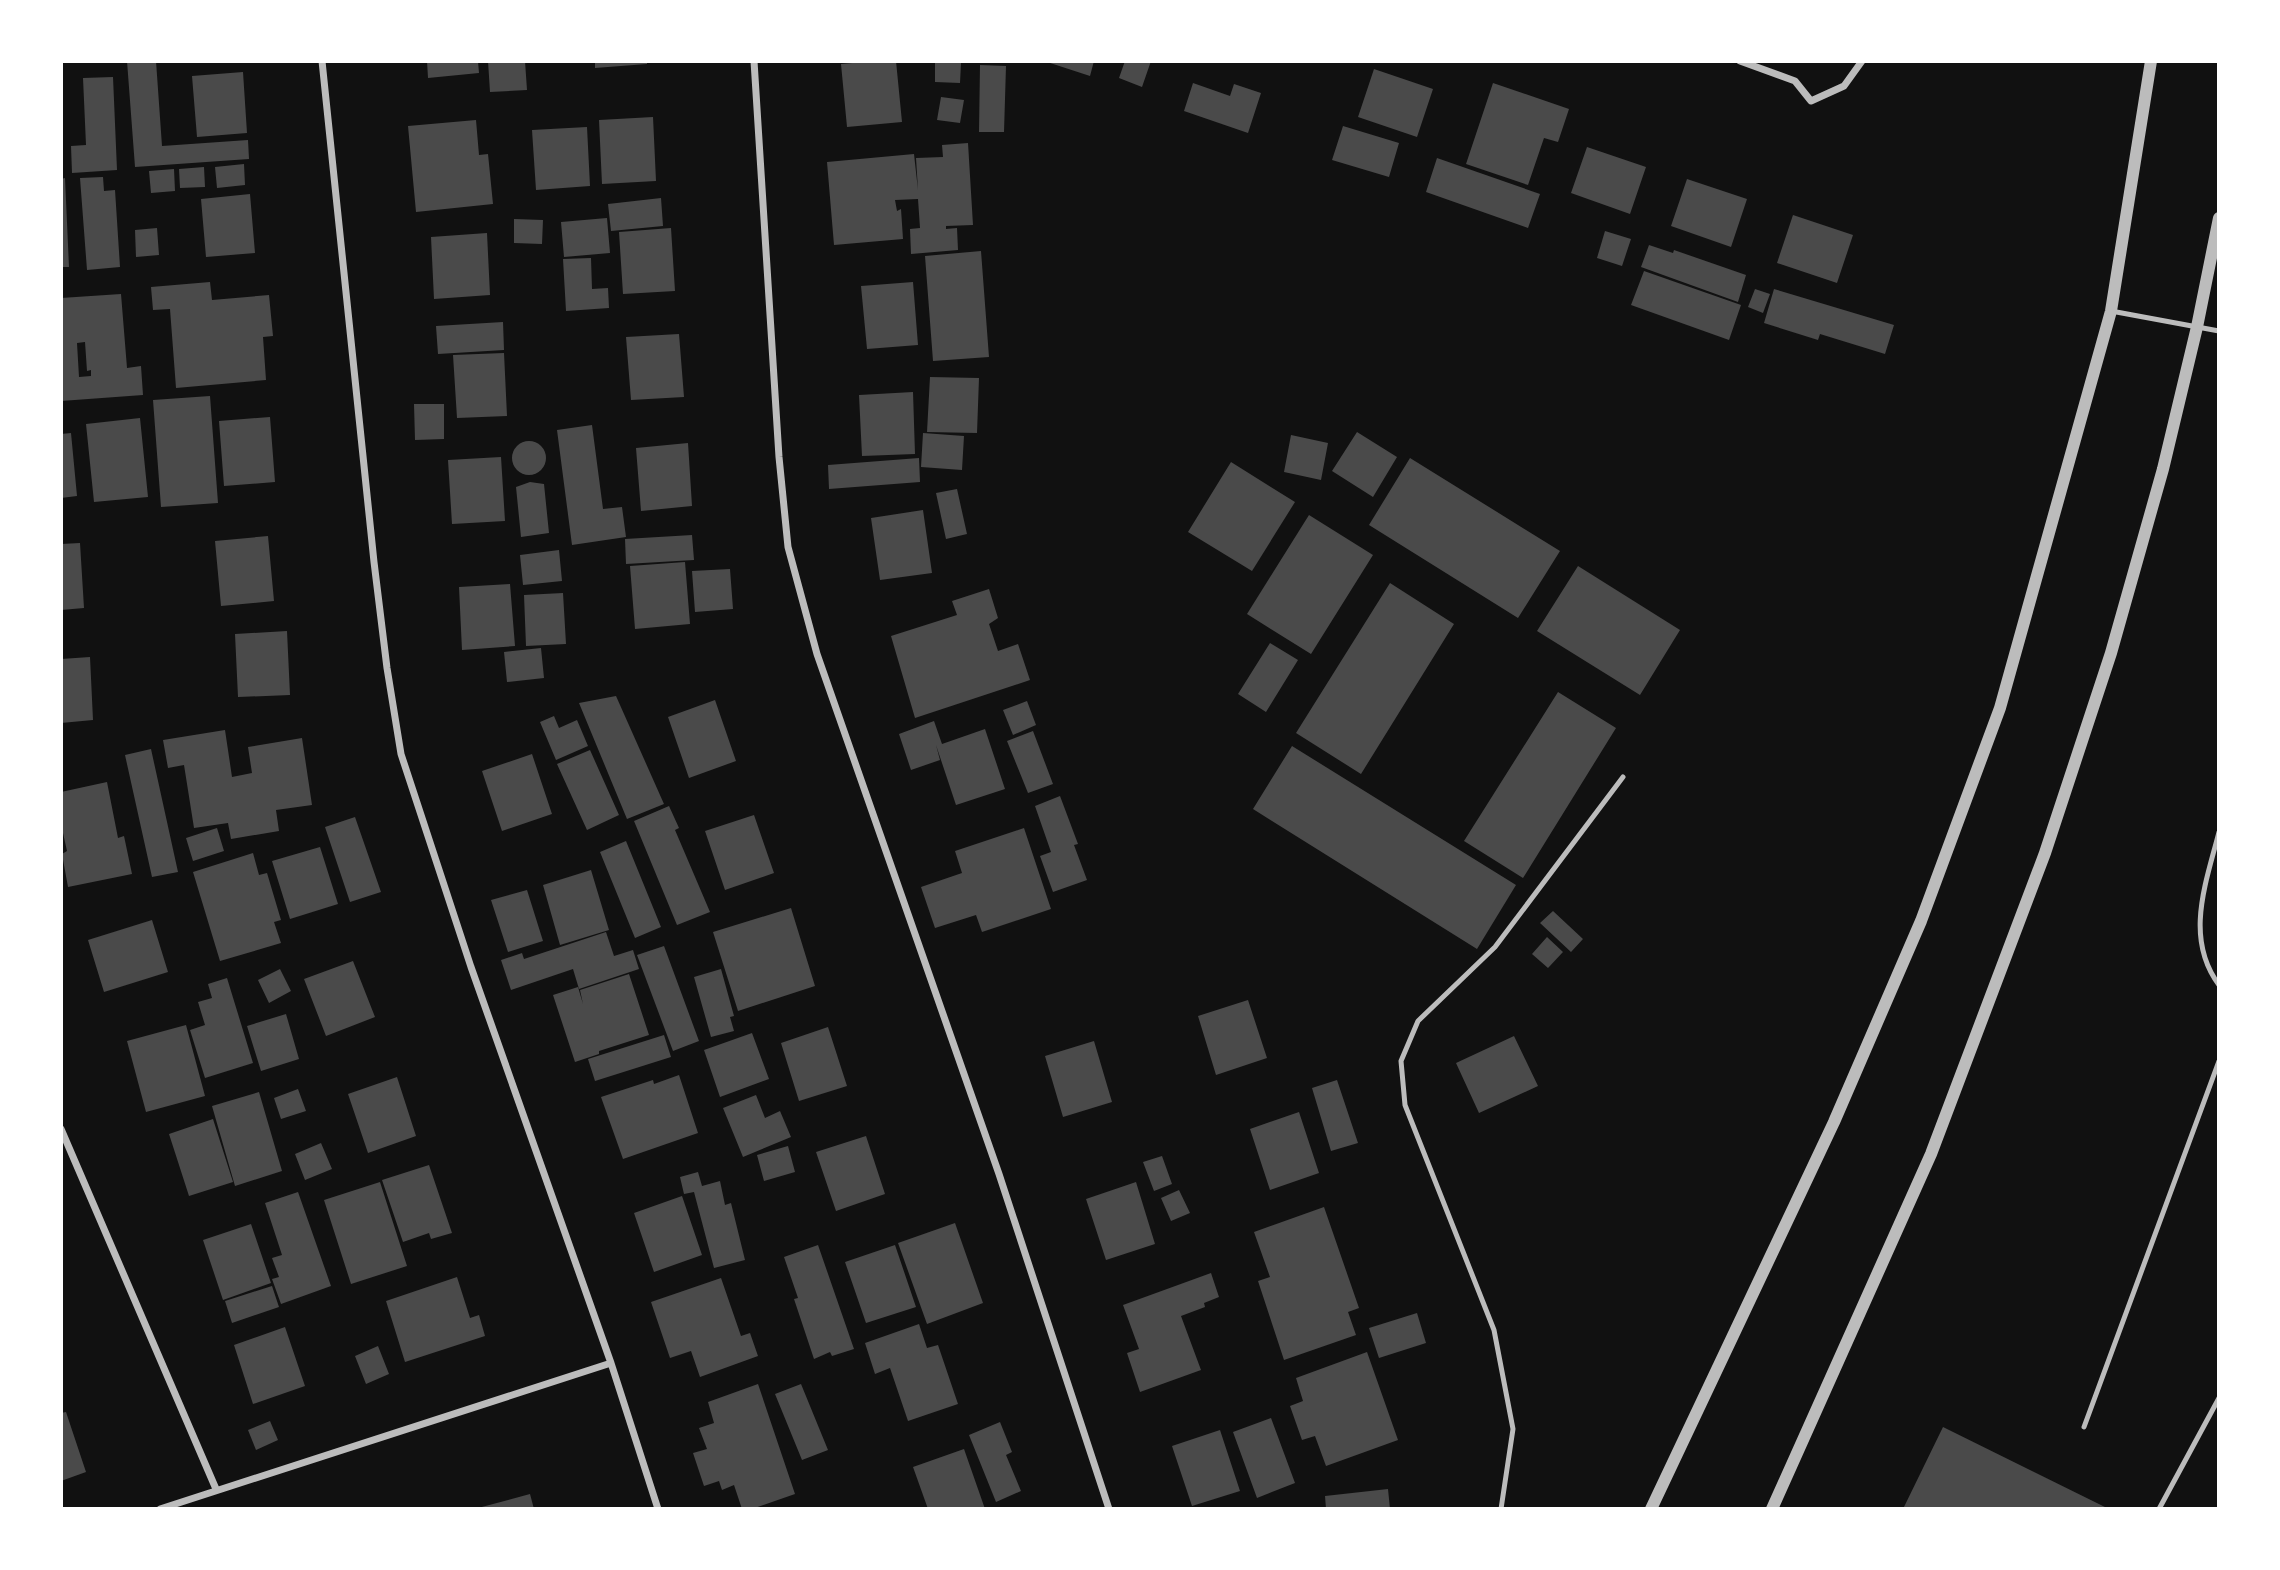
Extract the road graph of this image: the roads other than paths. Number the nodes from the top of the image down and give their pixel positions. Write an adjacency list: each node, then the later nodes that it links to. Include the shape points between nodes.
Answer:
1 (322, 61): 15 (street, via 374,562 401,754)
2 (754, 61): 21 (street, via 788,547 817,654 999,1174)
3 (1740, 61): 4 (street, via 1795,81 1811,101 1844,86)
4 (1862, 61)
5 (2151, 61): 7 (street)
6 (2219, 218): 8 (street)
7 (2111, 311): 8 (lane); 23 (street, via 2000,708 1921,921 1834,1122)
8 (2197, 327): 9 (lane); 24 (street, via 2111,653 2045,853 1931,1154)
9 (2219, 331)
10 (1623, 777): 22 (lane, via 1495,947 1418,1021 1401,1062 1405,1105 1494,1330 1513,1429)
11 (2219, 832): 12 (lane, via 2199,907 2201,947)
12 (2219, 985)
13 (2219, 1061): 17 (lane)
14 (61, 1129): 18 (street)
15 (611, 1363): 18 (street); 20 (street)
16 (2219, 1398): 25 (lane)
17 (2084, 1427)
18 (216, 1489): 19 (street)
19 (160, 1509)
20 (658, 1509)
21 (1109, 1509)
22 (1501, 1509)
23 (1651, 1509)
24 (1772, 1509)
25 (2159, 1509)

